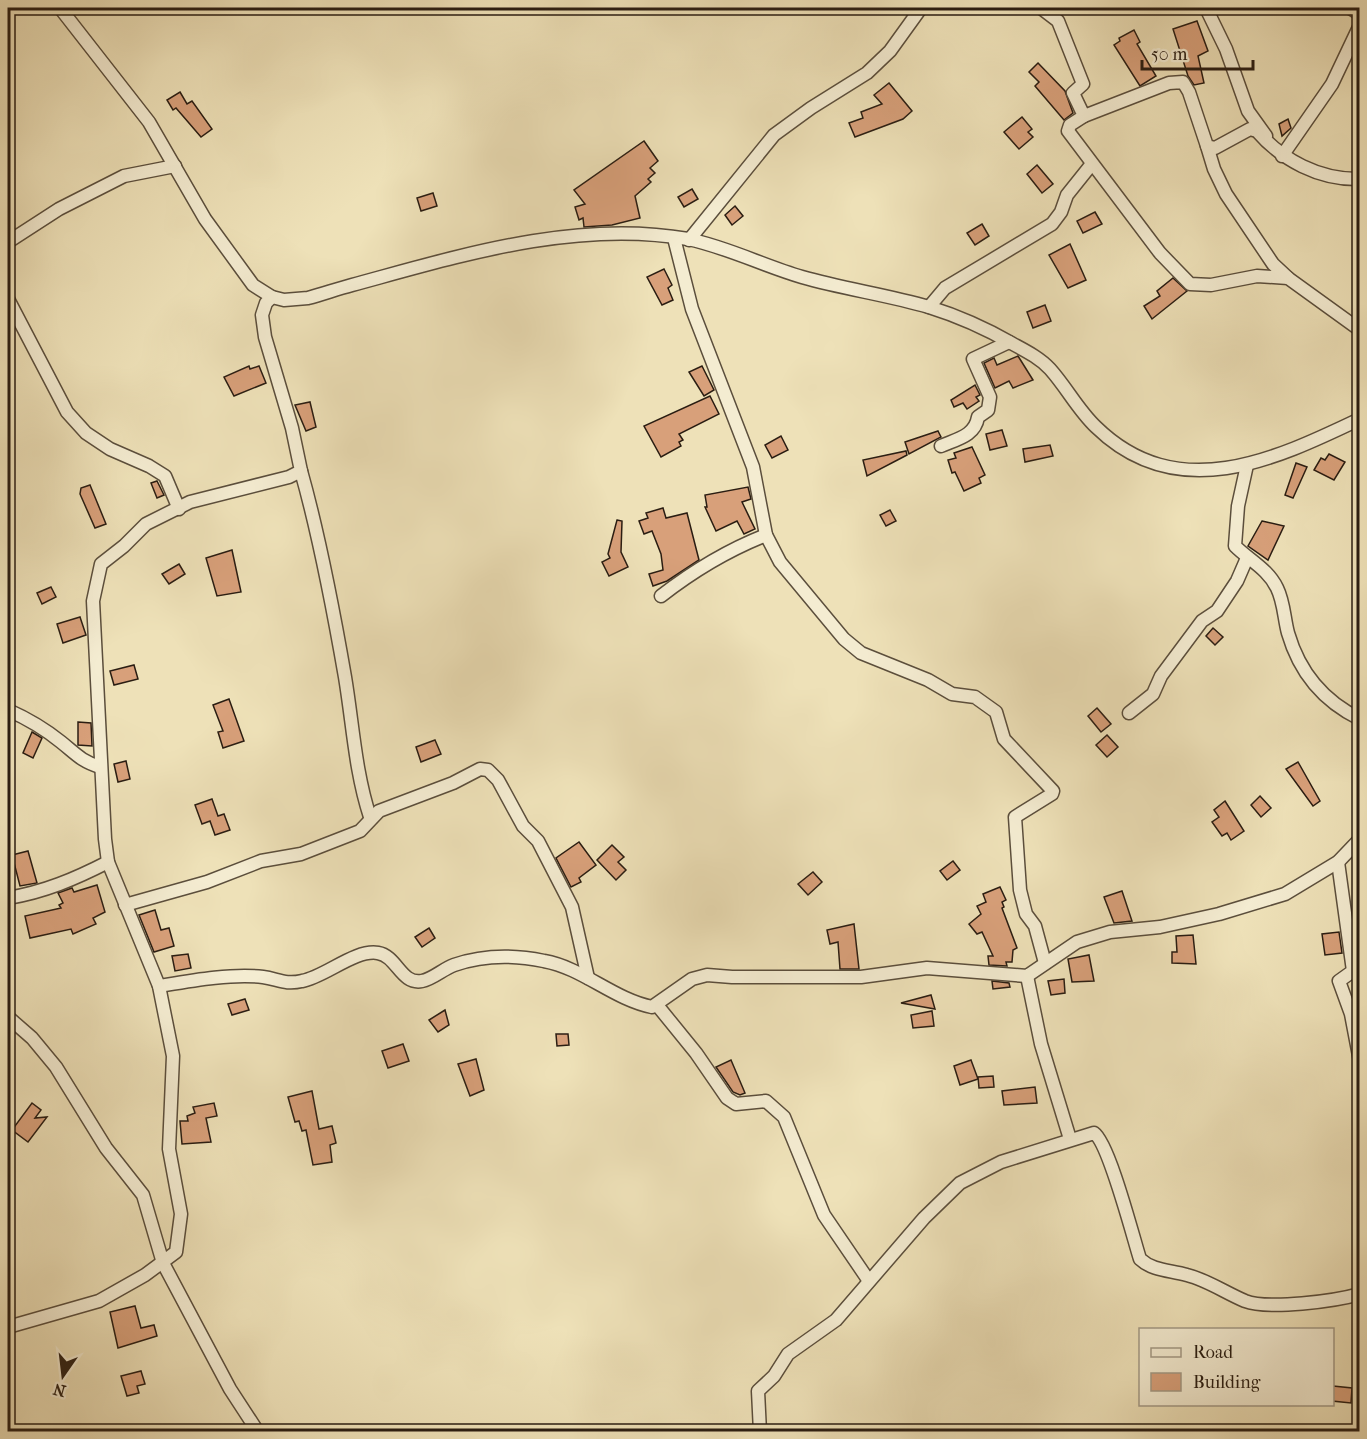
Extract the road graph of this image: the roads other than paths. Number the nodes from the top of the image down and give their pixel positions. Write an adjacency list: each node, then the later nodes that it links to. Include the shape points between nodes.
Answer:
1 (60, 8): 12 (street, via 149,122)
2 (921, 8): 15 (street, via 890,51 867,73 774,135)
3 (1041, 8): 8 (street, via 1058,21 1065,38 1083,84 1073,93)
4 (1206, 8): 10 (street, via 1226,49 1248,111)
5 (1350, 8): 6 (street)
6 (1359, 14)
7 (1359, 25): 10 (street, via 1332,84)
8 (1084, 116): 9 (street, via 1169,83 1183,82); 11 (street, via 1070,125 1068,131 1080,143)
9 (1207, 146): 10 (street, via 1215,148 1250,129 1257,131); 17 (street, via 1226,194 1273,264)
10 (1278, 153): 13 (street, via 1318,173)
11 (1091, 165): 17 (street, via 1160,253 1190,284 1211,285 1257,276); 20 (street, via 1067,195 1052,224 945,288)
12 (175, 166): 16 (street, via 124,176); 18 (street, via 240,269 253,285)
13 (1359, 180)
14 (674, 238): 15 (street); 18 (street, via 597,234 524,244 449,259 308,298); 28 (street, via 692,309 753,467)
15 (689, 240): 20 (street, via 801,277)
16 (8, 242)
17 (1288, 278): 21 (street)
18 (272, 297): 26 (street, via 262,315 265,337)
19 (8, 299): 27 (street, via 67,412 94,438 165,476)
20 (929, 307): 22 (street)
21 (1359, 330)
22 (1009, 342): 24 (street, via 973,359 990,397 988,410 978,417 970,434); 25 (street, via 1050,369 1078,409 1099,430 1148,462 1208,472)
23 (1359, 419): 25 (street, via 1309,443)
24 (941, 446)
25 (1247, 465): 29 (street, via 1234,537 1235,546)
26 (301, 471): 27 (street, via 279,480 202,497); 35 (street, via 345,679 361,789)
27 (179, 509): 34 (street, via 146,524 98,570 93,601)
28 (766, 535): 30 (street, via 742,544); 41 (street, via 780,562 844,639 861,653 952,694 975,697 996,712 1004,740 1053,790 1015,817 1020,890)
29 (1247, 558): 32 (street, via 1217,610 1202,621 1161,676 1153,694); 33 (street, via 1267,572 1277,589 1303,670 1339,707)
30 (661, 596)
31 (8, 710): 34 (street, via 59,741 81,761)
32 (1129, 713)
33 (1359, 719)
34 (100, 767): 37 (street)
35 (370, 817): 40 (street, via 360,831 301,854 238,867 207,882); 43 (street, via 480,769 488,770 498,780 523,826 538,841 572,907)
36 (1359, 840): 38 (street)
37 (108, 862): 39 (street, via 74,880 35,894); 40 (street)
38 (1338, 862): 41 (street, via 1285,894 1160,927 1110,932 1077,942); 47 (street, via 1353,971 1339,981 1351,1014)
39 (8, 898)
40 (125, 905): 44 (street)
41 (1045, 963): 42 (street)
42 (1027, 976): 45 (street, via 927,968 861,977 707,975 692,979); 48 (street, via 1041,1044)
43 (588, 978): 44 (street, via 547,961 511,956 455,965 421,981 411,981 388,957 367,953 304,981 281,983 263,977); 45 (street, via 633,1003)
44 (159, 986): 49 (street, via 173,1056 169,1149 181,1214 176,1252)
45 (657, 1005): 50 (street, via 727,1098 736,1104 766,1101 784,1117 824,1215)
46 (8, 1017): 49 (street, via 56,1067 106,1148 143,1195)
47 (1359, 1061)
48 (1070, 1139): 50 (street, via 1001,1162 960,1183); 51 (street, via 1094,1133 1099,1136 1140,1259 1149,1267 1188,1275 1248,1302 1338,1300)
49 (163, 1263): 52 (street, via 99,1301); 53 (street, via 230,1389)
50 (869, 1281): 54 (street, via 828,1328 788,1354 758,1391)
51 (1359, 1294)
52 (8, 1327)
53 (258, 1431)
54 (760, 1431)

